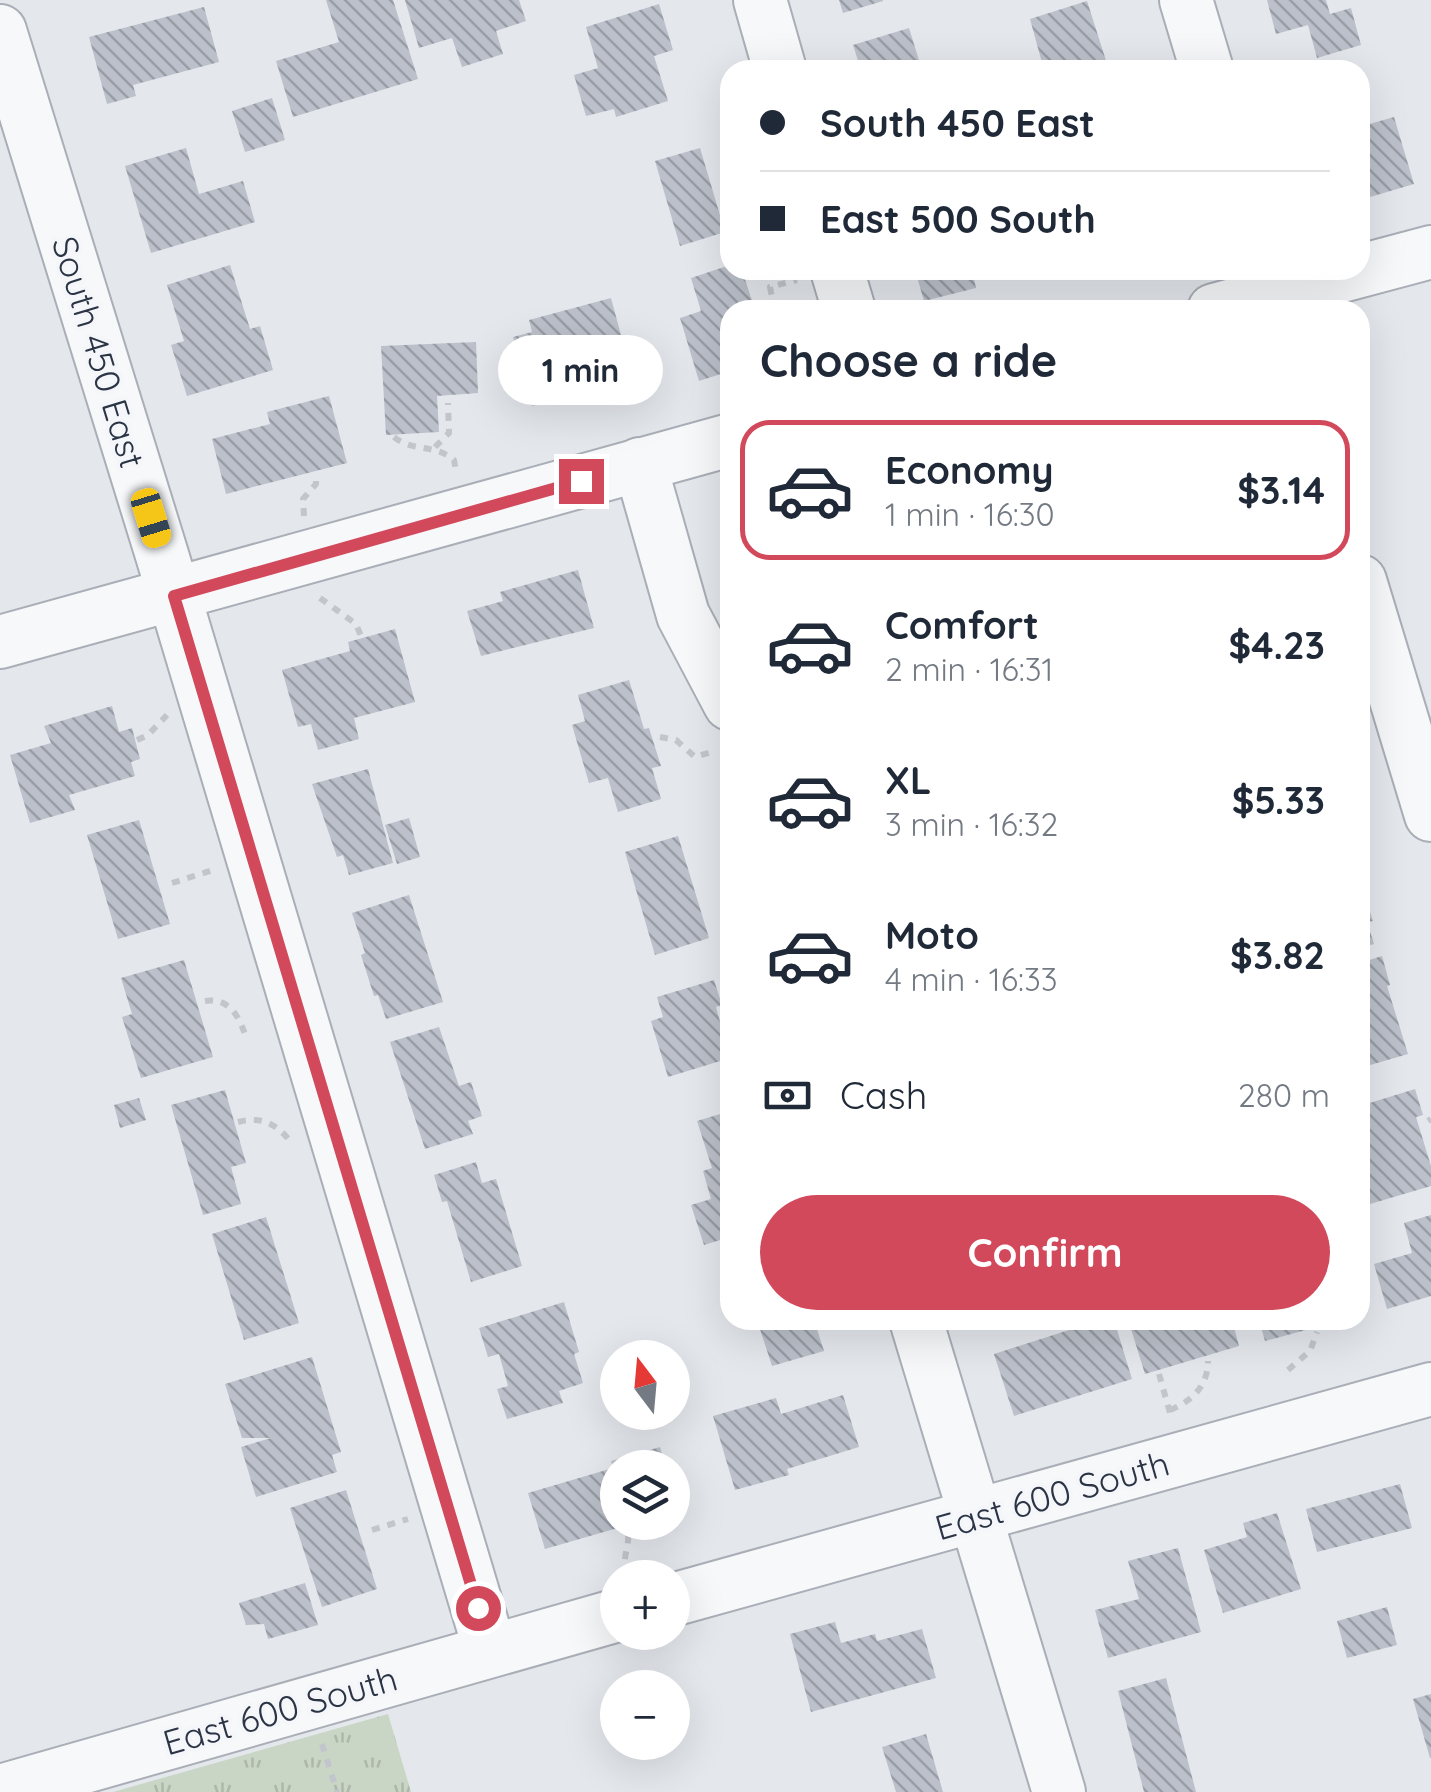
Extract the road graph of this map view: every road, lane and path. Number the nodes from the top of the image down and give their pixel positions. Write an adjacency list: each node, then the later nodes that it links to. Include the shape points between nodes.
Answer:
1 (760, 0): 4 (street)
2 (1186, 0): 5 (street)
3 (0, 31): 26 (street, South 450 East)
4 (777, 60)
5 (1203, 60)
6 (1431, 252): 7 (street)
7 (1370, 267)
8 (797, 280): 12 (path, via 770,287)
9 (825, 280): 13 (street)
10 (1318, 280): 11 (street)
11 (1273, 291): 14 (street)
12 (771, 300)
13 (840, 300)
14 (1245, 300)
15 (595, 356): 16 (path, via 592,380)
16 (560, 401)
17 (448, 403): 18 (path)
18 (449, 432): 21 (path); 21 (path, via 452,458)
19 (394, 436): 21 (path)
20 (720, 443): 22 (street)
21 (434, 448)
22 (640, 464): 26 (street); 30 (street, via 683,615)
23 (316, 475): 24 (path, via 303,498)
24 (306, 522)
25 (318, 592): 28 (path)
26 (174, 596): 29 (street); 55 (street, South 450 East)
27 (1370, 614): 35 (street)
28 (361, 636)
29 (0, 642)
30 (720, 685)
31 (173, 714): 33 (path)
32 (660, 737): 34 (path, via 676,740 694,757)
33 (138, 740)
34 (712, 752)
35 (1431, 815)
36 (219, 869): 37 (path)
37 (172, 883)
38 (206, 1001): 39 (path, via 236,1012)
39 (247, 1040)
40 (238, 1122): 41 (path, via 260,1119)
41 (291, 1142)
42 (919, 1330): 50 (street)
43 (1317, 1332): 45 (path, via 1310,1352)
44 (1208, 1361): 48 (path, via 1203,1386)
45 (1288, 1370)
46 (1159, 1374): 48 (path)
47 (1431, 1388): 50 (street, East 600 South)
48 (1170, 1410): 49 (path)
49 (1174, 1424)
50 (975, 1516): 53 (street, East 600 South); 59 (street)
51 (414, 1517): 52 (path)
52 (372, 1530)
53 (690, 1595)
54 (600, 1605): 55 (street, East 600 South)
55 (490, 1650): 57 (street, East 600 South)
56 (319, 1734): 58 (path)
57 (0, 1791)
58 (337, 1792)
59 (1059, 1792)

